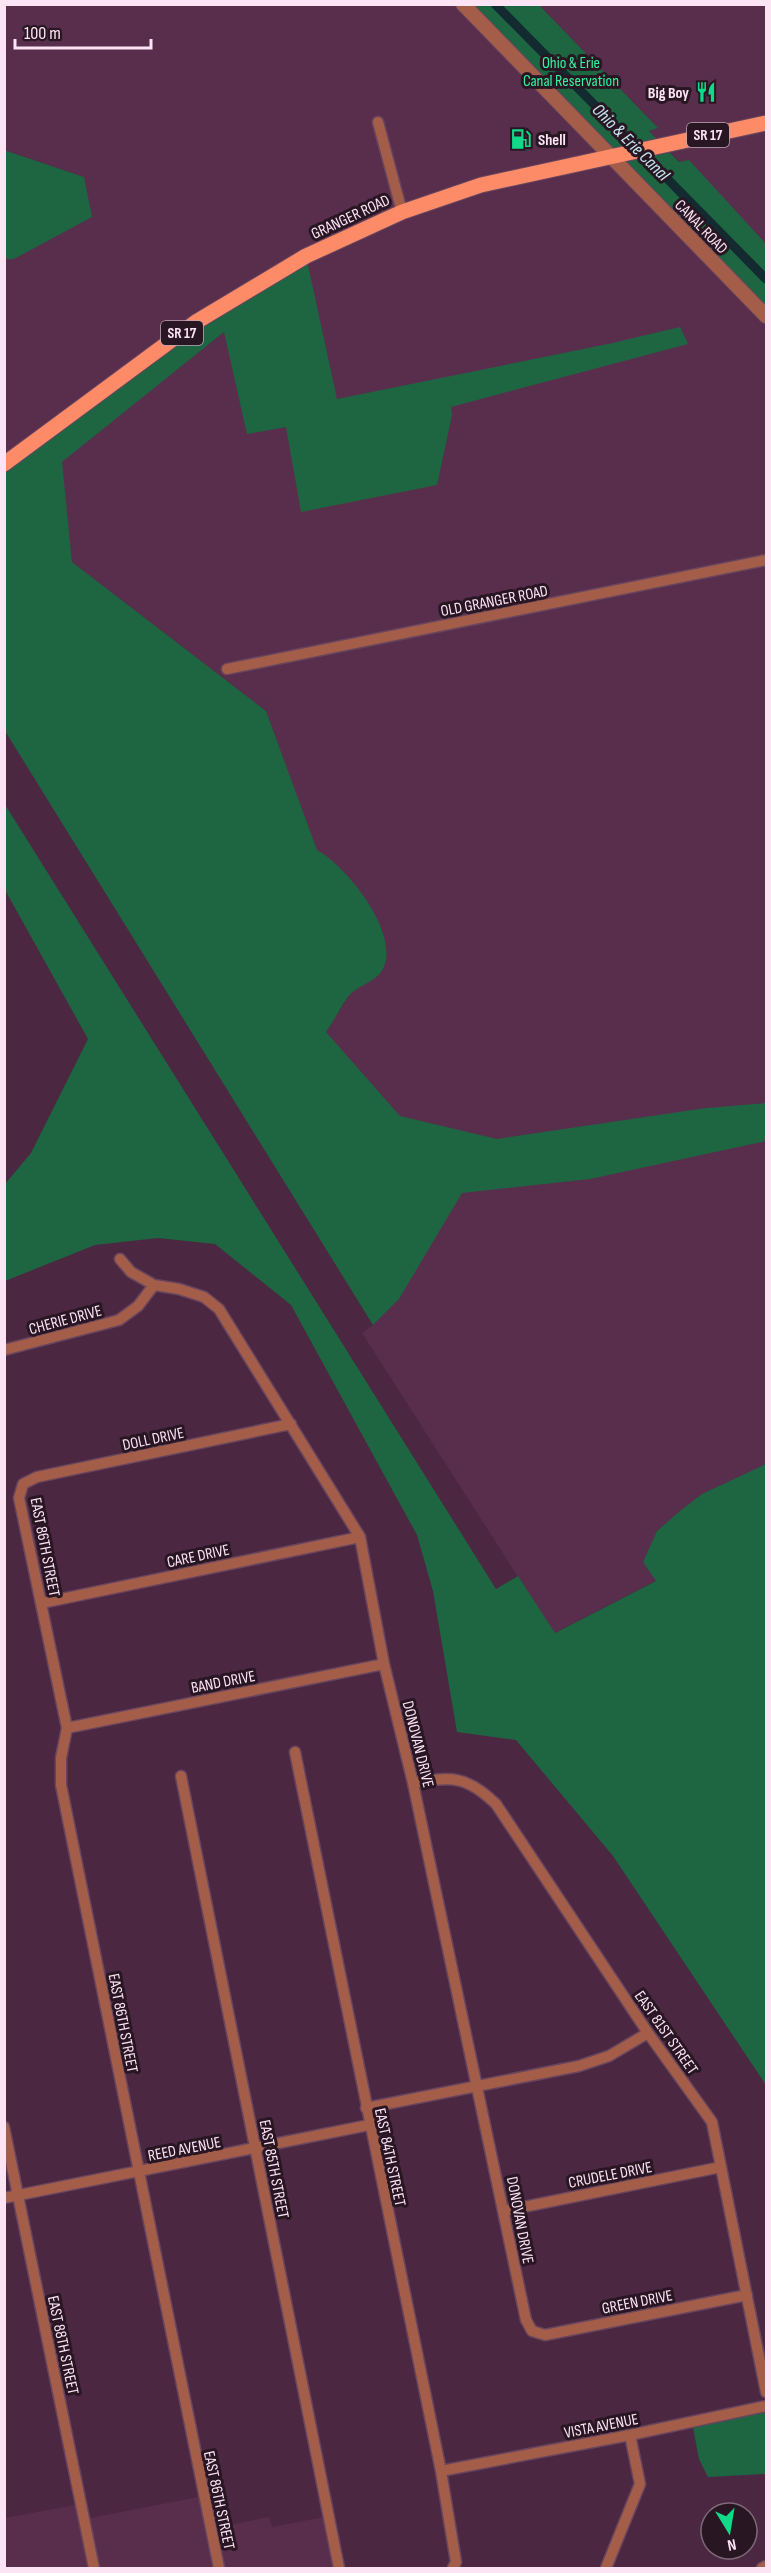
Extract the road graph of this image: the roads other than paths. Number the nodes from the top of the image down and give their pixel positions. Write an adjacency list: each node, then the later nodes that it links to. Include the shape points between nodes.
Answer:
1 (463, 4): 4 (street, CANAL ROAD)
2 (378, 122): 5 (street)
3 (766, 123): 4 (main road, GRANGER ROAD / SR 17)
4 (611, 155): 5 (main road, GRANGER ROAD / SR 17, via 480,185); 6 (street, CANAL ROAD)
5 (402, 212): 7 (main road, GRANGER ROAD / SR 17, via 306,256 196,322)
6 (766, 316)
7 (4, 464)
8 (766, 560): 9 (street, OLD GRANGER ROAD)
9 (227, 669)
10 (120, 1259): 11 (street, DONOVAN DRIVE, via 131,1272)
11 (154, 1285): 12 (street, CHERIE DRIVE, via 138,1306 119,1320); 13 (street, DONOVAN DRIVE, via 179,1288 219,1309)
12 (4, 1350)
13 (291, 1424): 14 (street, DOLL DRIVE, via 37,1477); 15 (street, DONOVAN DRIVE)
14 (23, 1484): 16 (street, EAST 86TH STREET, via 19,1498)
15 (360, 1537): 16 (street, CARE DRIVE); 17 (street, DONOVAN DRIVE)
16 (42, 1603): 18 (street, EAST 86TH STREET)
17 (384, 1664): 18 (street, BAND DRIVE); 21 (street, DONOVAN DRIVE)
18 (68, 1728): 29 (street, EAST 86TH STREET, via 61,1758 61,1785)
19 (295, 1752): 24 (street, EAST 84TH STREET)
20 (181, 1776): 27 (street, EAST 85TH STREET)
21 (413, 1783): 22 (street, EAST 81ST STREET, via 444,1778 465,1780 496,1804); 23 (street, DONOVAN DRIVE)
22 (648, 2033): 23 (street, via 609,2056 579,2066); 28 (street, EAST 81ST STREET, via 712,2122)
23 (478, 2086): 24 (street); 32 (street, DONOVAN DRIVE)
24 (366, 2108): 25 (street, EAST 84TH STREET)
25 (369, 2125): 27 (street, REED AVENUE); 38 (street, EAST 84TH STREET)
26 (4, 2127): 30 (street, EAST 88TH STREET)
27 (256, 2149): 29 (street, REED AVENUE); 42 (street, EAST 85TH STREET)
28 (721, 2167): 32 (street, CRUDELE DRIVE); 33 (street, EAST 81ST STREET)
29 (138, 2172): 30 (street, REED AVENUE); 41 (street, EAST 86TH STREET)
30 (18, 2195): 31 (street, REED AVENUE); 40 (street, EAST 88TH STREET)
31 (4, 2198)
32 (504, 2211): 34 (street, DONOVAN DRIVE, via 526,2320)
33 (747, 2295): 34 (street, GREEN DRIVE, via 544,2335); 35 (street, EAST 81ST STREET)
34 (532, 2331)
35 (766, 2392)
36 (766, 2406): 37 (street, VISTA AVENUE)
37 (630, 2435): 38 (street, VISTA AVENUE); 44 (street, via 640,2484)
38 (441, 2471): 43 (street, EAST 84TH STREET, via 456,2562)
39 (766, 2566): 45 (street)
40 (94, 2568)
41 (219, 2568)
42 (339, 2568)
43 (453, 2568)
44 (606, 2568)
45 (762, 2568)

